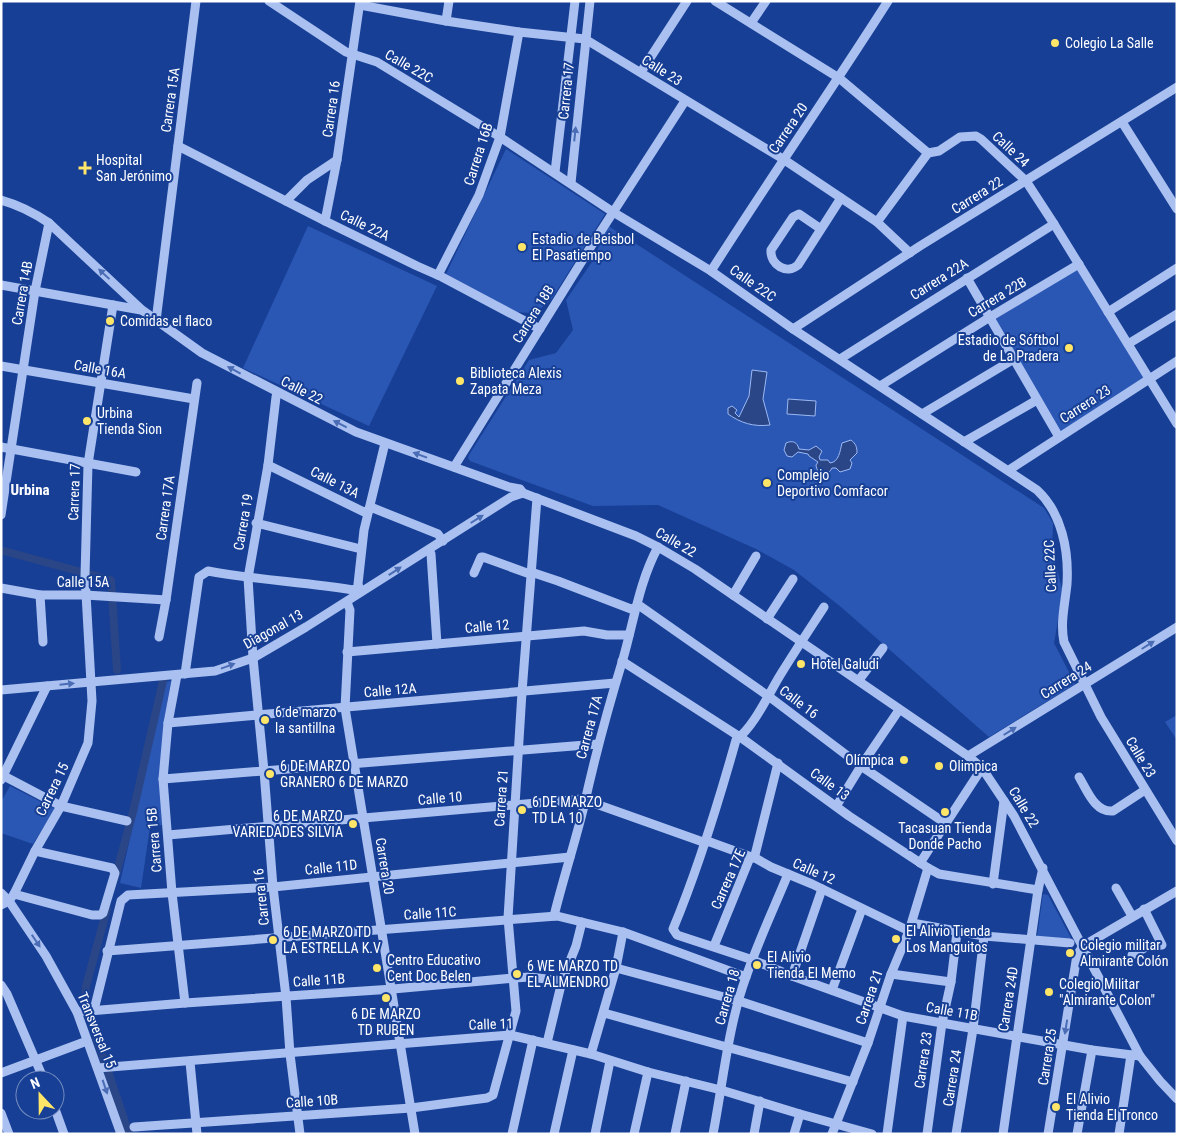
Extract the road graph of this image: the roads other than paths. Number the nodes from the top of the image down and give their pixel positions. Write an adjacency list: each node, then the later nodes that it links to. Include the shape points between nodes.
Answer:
1 (196, 1): 23 (street, Carrera 15A)
2 (269, 1): 16 (street, Calle 22C)
3 (449, 1): 11 (street)
4 (575, 1): 14 (street, Carrera 17)
5 (590, 1): 15 (street, Carrera 17)
6 (687, 1): 17 (street)
7 (715, 1): 12 (street)
8 (766, 1): 12 (street)
9 (888, 1): 18 (street, Carrera 20)
10 (360, 3): 11 (street, Calle 23); 16 (street, Carrera 16)
11 (446, 21): 13 (street, Calle 23)
12 (751, 23): 18 (street)
13 (519, 32): 14 (street, Calle 23); 22 (street, Carrera 16B)
14 (570, 37): 15 (street, Calle 23); 27 (street, Carrera 17)
15 (585, 39): 17 (street, Calle 23); 29 (street, Carrera 17, one-way to 15)
16 (353, 54): 22 (street, Calle 22C, via 377,62); 25 (street, Carrera 16)
17 (641, 72): 20 (street, Calle 23)
18 (839, 78): 24 (street); 26 (street, Carrera 20)
19 (1177, 88): 21 (street, Carrera 22)
20 (686, 101): 26 (street, Calle 23); 34 (street, Carrera 18B)
21 (1122, 122): 28 (street, Carrera 22); 33 (street)
22 (500, 136): 27 (street, Calle 22C); 44 (street, Carrera 16B, via 479,195)
23 (178, 146): 32 (street, Calle 22A); 53 (street, Carrera 15A)
24 (928, 152): 28 (street, Calle 24, via 939,151 960,137 976,136); 36 (street)
25 (337, 160): 32 (street, via 307,180); 35 (street, Carrera 16)
26 (783, 160): 30 (street, Calle 23); 43 (street, Carrera 20)
27 (555, 172): 29 (street, Calle 22C)
28 (1026, 181): 38 (street, Calle 24); 40 (street, Carrera 22)
29 (570, 183): 34 (street, Calle 22C)
30 (841, 198): 36 (street, Calle 23); 39 (street)
31 (1, 200): 37 (street, Calle 22, via 20,205)
32 (286, 201): 35 (street, Calle 22A)
33 (1177, 209)
34 (613, 212): 43 (street, Calle 22C); 54 (street, Carrera 18B)
35 (325, 221): 44 (street, Calle 22A)
36 (876, 222): 40 (street, Calle 23)
37 (49, 223): 47 (street, Carrera 14B); 49 (street, Calle 22, one-way to 37)
38 (1054, 224): 41 (street, Calle 24); 45 (street, Carrera 22A)
39 (821, 229): 39 (street, via 793,269 780,267 773,260 772,250 793,217 799,214)
40 (910, 253): 55 (street, Carrera 22)
41 (1079, 264): 50 (street, Calle 24); 52 (street, Carrera 22B)
42 (1177, 268): 50 (street)
43 (712, 271): 55 (street, Calle 22C)
44 (438, 276): 54 (street, Calle 22A)
45 (967, 278): 52 (street); 57 (street, Carrera 22A)
46 (1, 285): 47 (street)
47 (35, 291): 48 (street); 61 (street, Carrera 14B)
48 (113, 305): 49 (street); 64 (street, Carrera 17)
49 (142, 310): 53 (street, Calle 22)
50 (1108, 312): 56 (street, Calle 24)
51 (1177, 314): 56 (street)
52 (990, 317): 58 (street); 65 (street, Carrera 22B)
53 (156, 321): 66 (street, Calle 22, one-way to 53, via 202,353)
54 (540, 329): 78 (street, Carrera 18B)
55 (793, 329): 57 (street, Calle 22C)
56 (1128, 344): 62 (street, Calle 24)
57 (840, 359): 65 (street, Calle 22C)
58 (1014, 359): 68 (street); 69 (street)
59 (1177, 362): 62 (street, Carrera 23)
60 (1, 366): 61 (street, Calle 16A)
61 (24, 369): 64 (street, Calle 16A); 75 (street, Carrera 14B)
62 (1149, 379): 70 (street, Calle 24); 71 (street, Carrera 23)
63 (197, 383): 67 (street, Carrera 17A)
64 (101, 384): 67 (street, Calle 16A); 76 (street, Carrera 17)
65 (880, 386): 69 (street, Calle 22C)
66 (277, 393): 72 (street, Calle 22, one-way to 66, via 356,432); 77 (street, Carrera 19)
67 (194, 399): 102 (street, Carrera 17A)
68 (1036, 400): 71 (street); 73 (street)
69 (922, 414): 73 (street, Calle 22C)
70 (1177, 424)
71 (1059, 437): 79 (street, Carrera 23)
72 (385, 442): 78 (street, Calle 22, one-way to 72); 85 (street)
73 (964, 442): 79 (street, Calle 22C)
74 (1, 448): 75 (street)
75 (12, 449): 76 (street); 86 (street, Carrera 14B)
76 (88, 464): 80 (street); 99 (street, Carrera 17)
77 (268, 465): 85 (street, Calle 13A, via 364,512); 87 (street, Carrera 19)
78 (454, 467): 81 (street, Calle 22)
79 (1009, 470): 122 (street, Calle 22C, via 1042,495 1057,519 1066,552 1067,582 1061,629)
80 (136, 472)
81 (509, 487): 82 (street, Calle 22); 83 (street)
82 (523, 493): 83 (street, Diagonal 13); 84 (street, Calle 22)
83 (511, 497): 88 (street, Diagonal 13, one-way to 83)
84 (537, 498): 89 (street, Calle 22); 93 (street, Carrera 21)
85 (369, 510): 88 (street, Calle 13A, via 373,508 438,534); 90 (street)
86 (1, 514)
87 (256, 523): 90 (street); 95 (street, Carrera 19)
88 (443, 541): 91 (street, Diagonal 13)
89 (658, 547): 101 (street, Calle 22); 105 (street, Carrera 17A)
90 (361, 549): 98 (street)
91 (429, 550): 98 (street, Diagonal 13, one-way to 91); 113 (street)
92 (756, 556): 101 (street)
93 (530, 572): 94 (street, Calle 16, via 483,557); 105 (street, Calle 16, via 631,609); 109 (street, Carrera 21)
94 (474, 573)
95 (248, 578): 98 (street); 116 (street, Carrera 19); 118 (street, via 208,571 199,577)
96 (793, 579): 106 (street)
97 (1, 588): 100 (street, Calle 15A)
98 (359, 590): 103 (street, Diagonal 13)
99 (85, 594): 100 (street, Calle 15A); 102 (street, Calle 15A); 120 (street, Carrera 17)
100 (40, 595): 111 (street)
101 (733, 595): 106 (street, Calle 22)
102 (166, 600): 110 (street, Carrera 17A)
103 (346, 602): 115 (street, Carrera 20, via 350,610); 116 (street, Diagonal 13)
104 (824, 606): 112 (street)
105 (636, 607): 108 (street, Carrera 17A); 126 (street, Calle 16, via 640,606)
106 (768, 619): 112 (street, Calle 22)
107 (1177, 627): 122 (street, Carrera 24, one-way to 107)
108 (629, 635): 109 (street, Calle 12, via 584,631); 117 (street, Carrera 17A)
109 (526, 636): 113 (street, Calle 12); 125 (street, Carrera 21)
110 (159, 637)
111 (43, 642)
112 (802, 642): 119 (street, Calle 22); 126 (street)
113 (437, 644): 115 (street, Calle 12)
114 (884, 648): 119 (street)
115 (347, 652): 127 (street, Carrera 20)
116 (252, 658): 118 (street, Diagonal 13, one-way to 116, via 215,671); 129 (street, Carrera 16)
117 (622, 662): 121 (street, Carrera 17A); 131 (street, Calle 13)
118 (181, 675): 120 (street, Diagonal 13); 130 (street, Carrera 15B)
119 (859, 680): 128 (street, Calle 22)
120 (92, 682): 123 (street, Diagonal 13, one-way to 120); 148 (street, Carrera 15, via 88,743)
121 (615, 683): 125 (street, Calle 12A); 132 (street, Carrera 17A)
122 (1085, 684): 134 (street, Carrera 24, one-way to 122); 143 (street, Calle 23, via 1101,718)
123 (47, 686): 124 (street, Diagonal 13); 141 (street)
124 (1, 690)
125 (522, 692): 127 (street, Calle 12A); 133 (street, Carrera 21)
126 (768, 696): 131 (street); 137 (street, Calle 16)
127 (345, 708): 129 (street, Calle 12A); 135 (street, Carrera 20)
128 (899, 710): 134 (street, Calle 22); 137 (street)
129 (258, 716): 130 (street, Calle 12A); 139 (street, Carrera 16)
130 (168, 723): 142 (street, Carrera 15B)
131 (740, 737): 136 (street, Calle 13); 155 (street, via 736,740)
132 (598, 744): 133 (street); 144 (street, Carrera 17A)
133 (518, 750): 135 (street); 146 (street, Carrera 21)
134 (968, 756): 138 (street, Calle 22)
135 (354, 763): 139 (street); 149 (street, Carrera 20)
136 (778, 763): 147 (street, Calle 13); 158 (street, Carrera 17E)
137 (861, 766): 147 (street); 151 (street, Calle 16)
138 (982, 768): 145 (street, Calle 22); 151 (street)
139 (264, 771): 142 (street); 152 (street, Carrera 16)
140 (1079, 776): 143 (street, via 1100,809 1108,812 1114,812)
141 (2, 778): 148 (street)
142 (163, 779): 153 (street, Carrera 15B)
143 (1145, 790): 154 (street, Calle 23)
144 (585, 800): 146 (street, Calle 10); 155 (street, Calle 10); 157 (street, Carrera 17A)
145 (1004, 801): 161 (street, Calle 22); 164 (street)
146 (515, 805): 149 (street, Calle 10); 159 (street, Carrera 21)
147 (837, 805): 160 (street, Calle 13)
148 (61, 806): 150 (street); 156 (street, Carrera 15)
149 (363, 818): 152 (street, Calle 10); 163 (street, Carrera 20)
150 (127, 821)
151 (945, 824): 160 (street)
152 (269, 827): 153 (street, Calle 10); 165 (street, Carrera 16)
153 (168, 835): 171 (street, Carrera 15B)
154 (1177, 841)
155 (706, 842): 158 (street, Calle 12); 188 (street, via 673,929 677,935)
156 (35, 851): 172 (street, Carrera 15); 172 (street, via 112,868 115,873 104,913 92,915)
157 (570, 857): 159 (street, Calle 11D); 175 (street, Carrera 17A)
158 (752, 858): 162 (street, Calle 12); 188 (street, Carrera 17E)
159 (511, 864): 163 (street, Calle 11D); 177 (street, Carrera 21)
160 (924, 866): 164 (street, Calle 13, via 939,874); 179 (street, Carrera 21)
161 (1043, 868): 168 (street, Carrera 24D); 189 (street, Calle 22)
162 (788, 874): 167 (street, Calle 12); 192 (street, Carrera 18)
163 (372, 877): 165 (street, Calle 11D); 180 (street, Carrera 20)
164 (993, 884): 168 (street, Calle 13)
165 (273, 887): 171 (street, Calle 11D); 184 (street, Carrera 16)
166 (1116, 888): 176 (street)
167 (822, 889): 173 (street, Calle 12); 195 (street)
168 (1038, 890): 185 (street, Carrera 24D)
169 (1177, 890): 174 (street)
170 (1, 893): 172 (street, Transversal 15)
171 (172, 893): 187 (street, Carrera 15B); 190 (street, Calle 11D, via 124,897)
172 (8, 900): 207 (street, Transversal 15, one-way to 207)
173 (862, 909): 179 (street, Calle 12); 202 (street)
174 (1144, 909): 176 (street); 191 (street, via 1162,945 1146,947)
175 (554, 916): 177 (street, Calle 11C); 178 (street, Calle 11C)
176 (1132, 916): 189 (street)
177 (508, 920): 180 (street, Calle 11C); 197 (street, Carrera 21)
178 (582, 922): 181 (street, Calle 11C); 198 (street)
179 (910, 927): 182 (street, Calle 12); 194 (street, Carrera 21)
180 (382, 930): 184 (street, Calle 11C); 201 (street, Carrera 20)
181 (623, 932): 193 (street); 196 (street, Calle 11C)
182 (957, 932): 183 (street, Calle 12); 199 (street, Carrera 23)
183 (984, 936): 185 (street, Calle 12); 211 (street, Carrera 24)
184 (280, 939): 187 (street, Calle 11C); 203 (street, Carrera 16)
185 (1031, 939): 186 (street, Calle 12); 213 (street, Carrera 24D)
186 (1070, 943)
187 (178, 946): 190 (street, Calle 11C); 205 (street, Carrera 15B)
188 (714, 946): 192 (street)
189 (1083, 946): 219 (street, Carrera 25, one-way to 219, via 1078,955); 225 (street, Calle 22)
190 (108, 951): 207 (street)
191 (1132, 955)
192 (753, 960): 195 (street); 196 (street, Carrera 18)
193 (616, 968): 204 (street); 208 (street)
194 (891, 974): 199 (street); 206 (street, Carrera 21)
195 (792, 976): 202 (street)
196 (746, 977): 204 (street, Carrera 18)
197 (514, 978): 198 (street, Calle 11B); 201 (street, Calle 11B); 212 (street, Carrera 21, via 516,1010)
198 (562, 981): 216 (street)
199 (951, 982): 210 (street, Carrera 23)
200 (1, 985): 226 (street)
201 (393, 989): 203 (street, Calle 11B); 218 (street, Carrera 20)
202 (832, 990): 206 (street)
203 (286, 997): 205 (street, Calle 11B); 223 (street, Carrera 16)
204 (739, 1001): 217 (street); 220 (street, Carrera 18)
205 (185, 1003): 207 (street, Calle 11B)
206 (878, 1008): 209 (street, Calle 11B); 217 (street, Carrera 21)
207 (86, 1011): 215 (street, Transversal 15)
208 (604, 1013): 220 (street); 224 (street)
209 (903, 1016): 210 (street, Calle 11B); 263 (street)
210 (942, 1024): 211 (street, Calle 11B); 264 (street, Carrera 23)
211 (973, 1029): 213 (street, Calle 11B); 265 (street, Carrera 24)
212 (510, 1035): 214 (street, Calle 11); 218 (street, Calle 11); 236 (street, Carrera 21)
213 (1016, 1036): 219 (street, Calle 11B); 266 (street, Carrera 24D)
214 (533, 1040): 216 (street, Calle 11); 253 (street)
215 (87, 1041): 226 (street); 229 (street, Transversal 15)
216 (547, 1043): 221 (street, Calle 11)
217 (868, 1043): 234 (street, Carrera 21)
218 (400, 1044): 223 (street, Calle 11); 239 (street, Carrera 20)
219 (1063, 1045): 222 (street, Calle 11B); 267 (street, Carrera 25)
220 (728, 1047): 234 (street); 235 (street, Carrera 18)
221 (573, 1050): 224 (street, Calle 11); 254 (street)
222 (1092, 1050): 225 (street, Calle 11B); 268 (street)
223 (290, 1054): 228 (street, Calle 11); 242 (street, Carrera 16)
224 (591, 1054): 227 (street, Calle 11)
225 (1136, 1055): 237 (street, Calle 22); 269 (street)
226 (37, 1059): 230 (street); 232 (street)
227 (610, 1061): 231 (street, Calle 11); 255 (street)
228 (190, 1062): 229 (street, Calle 11); 244 (street)
229 (104, 1067): 249 (street, Transversal 15, one-way to 249)
230 (41, 1070)
231 (648, 1072): 233 (street, Calle 11); 256 (street)
232 (1, 1073)
233 (686, 1082): 235 (street, Calle 11); 257 (street)
234 (853, 1082): 245 (street, Carrera 21)
235 (721, 1090): 238 (street, Calle 11); 258 (street, Carrera 18)
236 (491, 1097): 239 (street, Calle 10B)
237 (1177, 1099)
238 (760, 1101): 241 (street, Calle 11); 259 (street)
239 (411, 1108): 242 (street, Calle 10B); 252 (street, Carrera 20)
240 (1, 1114): 247 (street)
241 (800, 1114): 245 (street, Calle 11); 260 (street)
242 (298, 1116): 244 (street, Calle 10B); 251 (street, Carrera 16)
243 (59, 1120): 248 (street)
244 (196, 1123): 246 (street, Calle 10B); 250 (street)
245 (836, 1125): 261 (street, Carrera 21); 262 (street, Calle 11)
246 (134, 1127)
247 (9, 1134)
248 (64, 1134)
249 (121, 1134)
250 (198, 1134)
251 (300, 1134)
252 (416, 1134)
253 (512, 1134)
254 (554, 1134)
255 (595, 1134)
256 (634, 1134)
257 (675, 1134)
258 (713, 1134)
259 (754, 1134)
260 (794, 1134)
261 (832, 1134)
262 (872, 1134)
263 (887, 1134)
264 (927, 1134)
265 (956, 1134)
266 (1003, 1134)
267 (1048, 1134)
268 (1077, 1134)
269 (1119, 1134)

